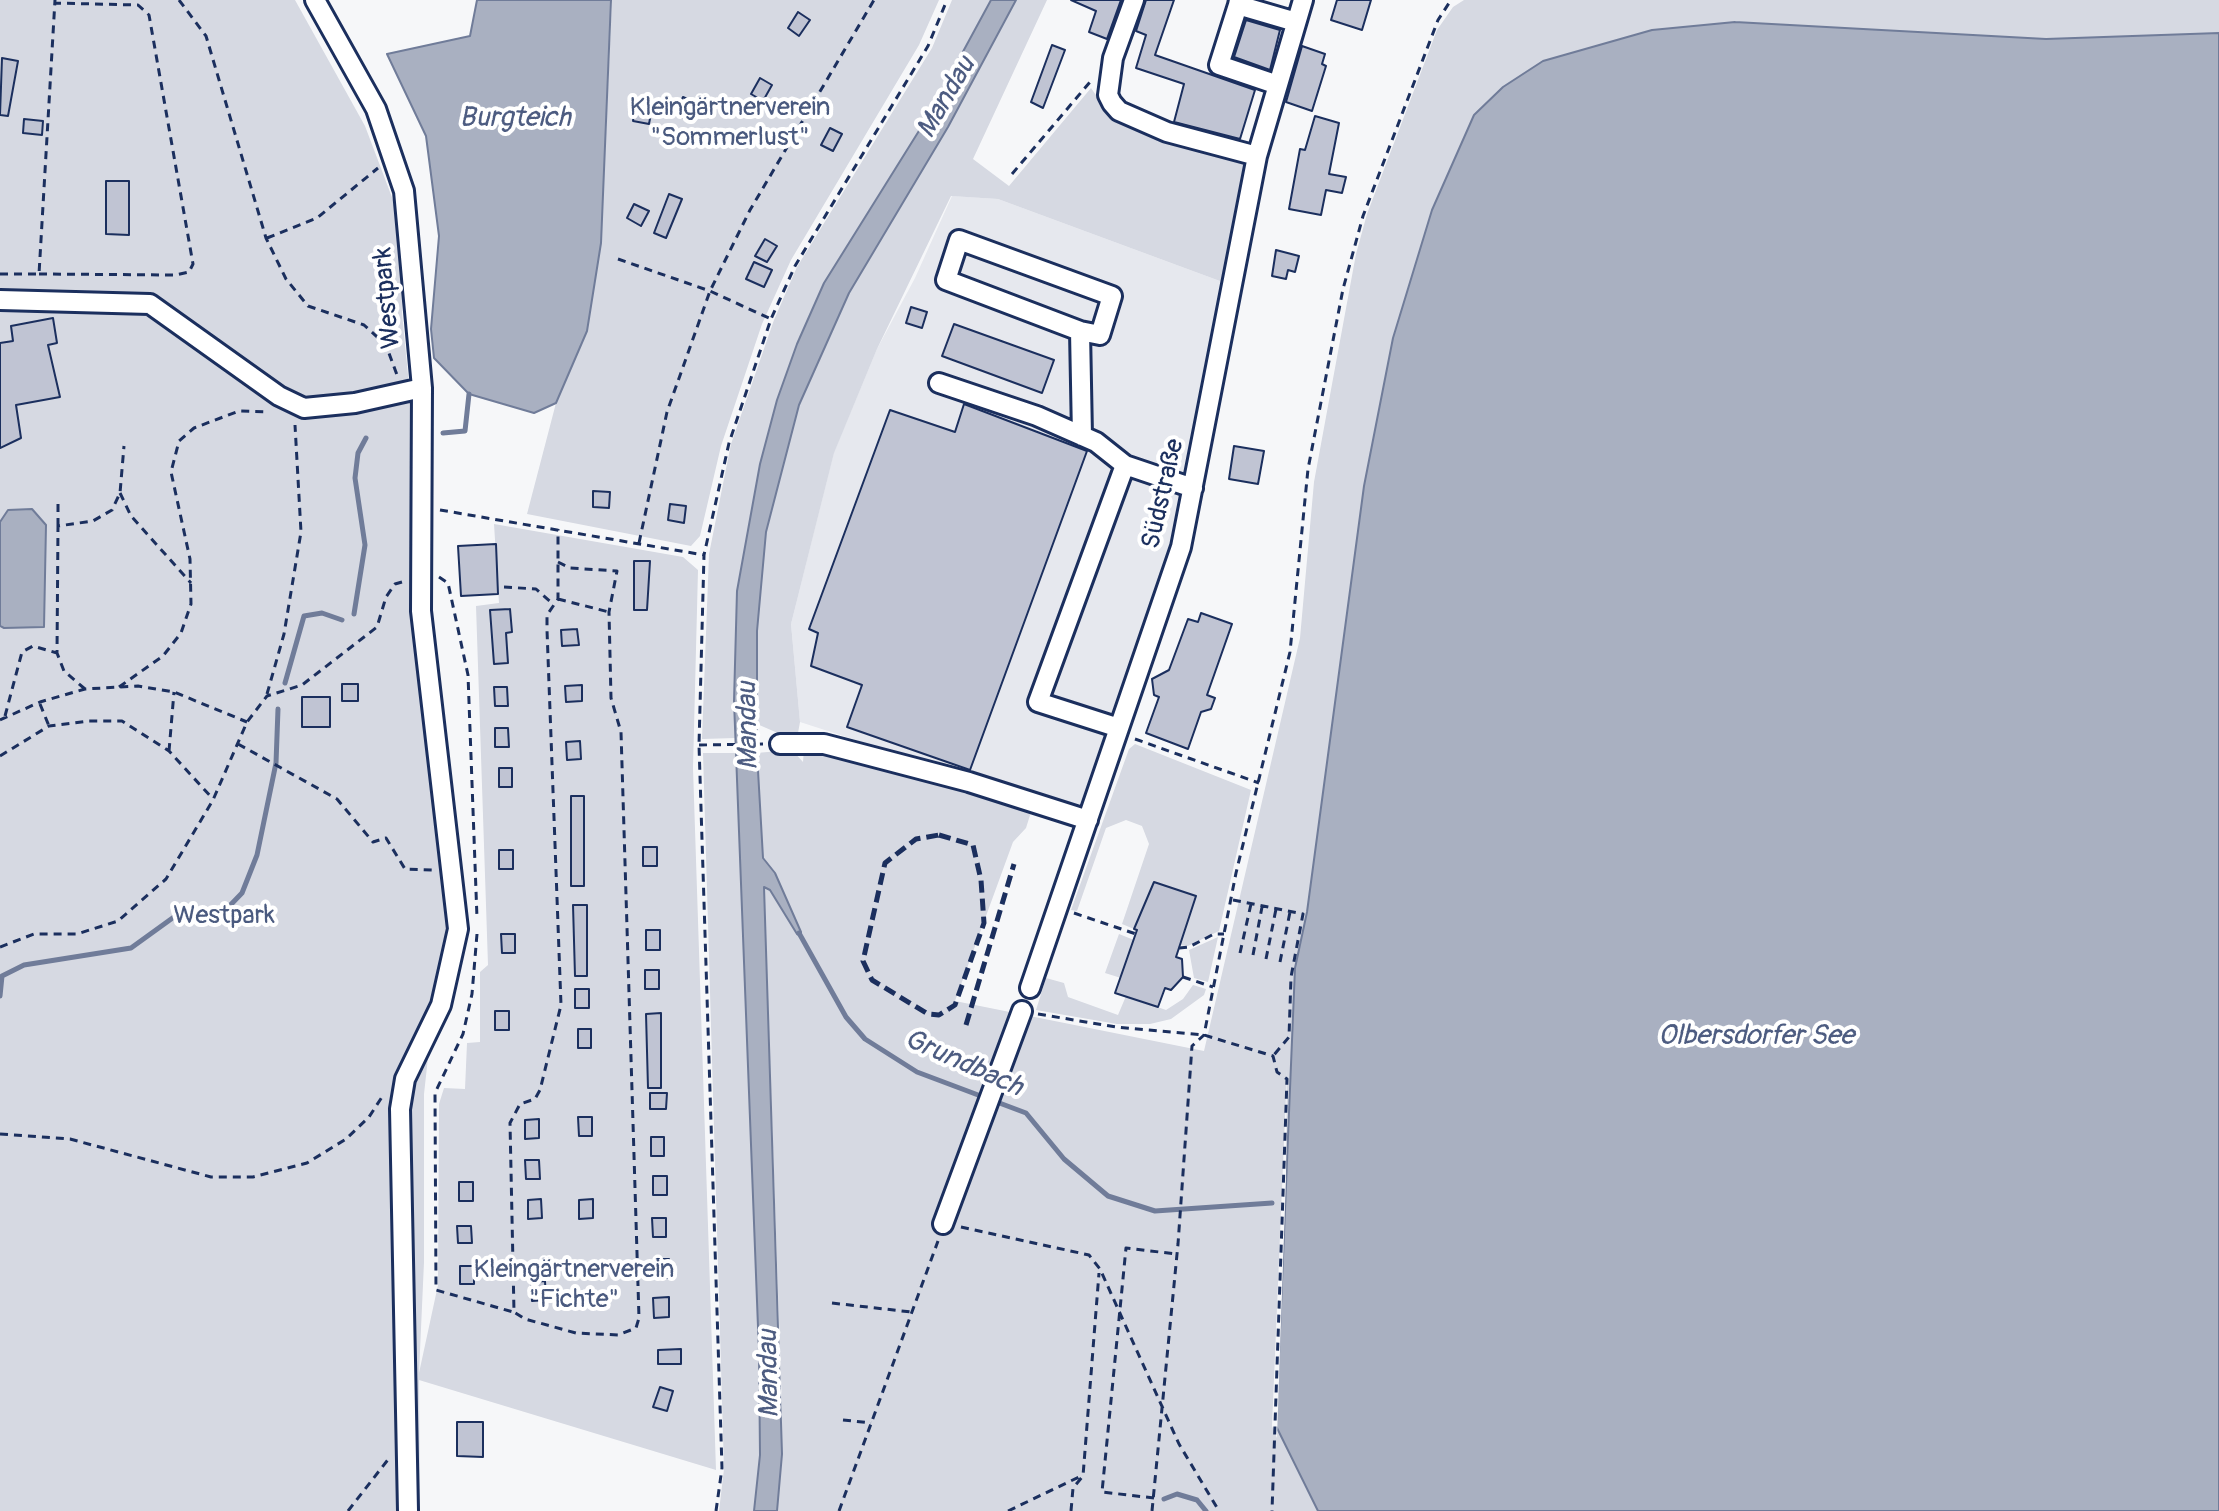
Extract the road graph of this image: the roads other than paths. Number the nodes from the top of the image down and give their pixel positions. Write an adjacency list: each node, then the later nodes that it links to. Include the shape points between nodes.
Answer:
1 (315, 0): 11 (street, Westpark, via 376,109 404,191)
2 (1134, 0): 7 (street, via 1108,95 1119,111 1167,132)
3 (1303, 0): 5 (street, Südstraße)
4 (1238, 2): 5 (street); 6 (street, via 1219,65)
5 (1296, 22): 6 (street, Südstraße)
6 (1275, 84): 7 (street, Südstraße)
7 (1257, 156): 14 (street, Südstraße)
8 (0, 300): 11 (street, via 150,304 299,411)
9 (1080, 331): 9 (street, via 946,280 959,240 1112,296 1100,335); 12 (street)
10 (939, 383): 12 (street)
11 (422, 388): 21 (street, Westpark, via 421,611 458,929 441,1005 405,1079 400,1109)
12 (1082, 436): 13 (street)
13 (1125, 465): 14 (street); 15 (street, via 1038,702)
14 (1193, 488): 15 (street, Südstraße, via 1181,547)
15 (1118, 731): 17 (street, Südstraße)
16 (780, 744): 17 (street, via 824,744)
17 (1088, 820): 18 (street, Südstraße)
18 (1030, 988)
19 (1022, 1011): 20 (street)
20 (943, 1224)
21 (408, 1511)

